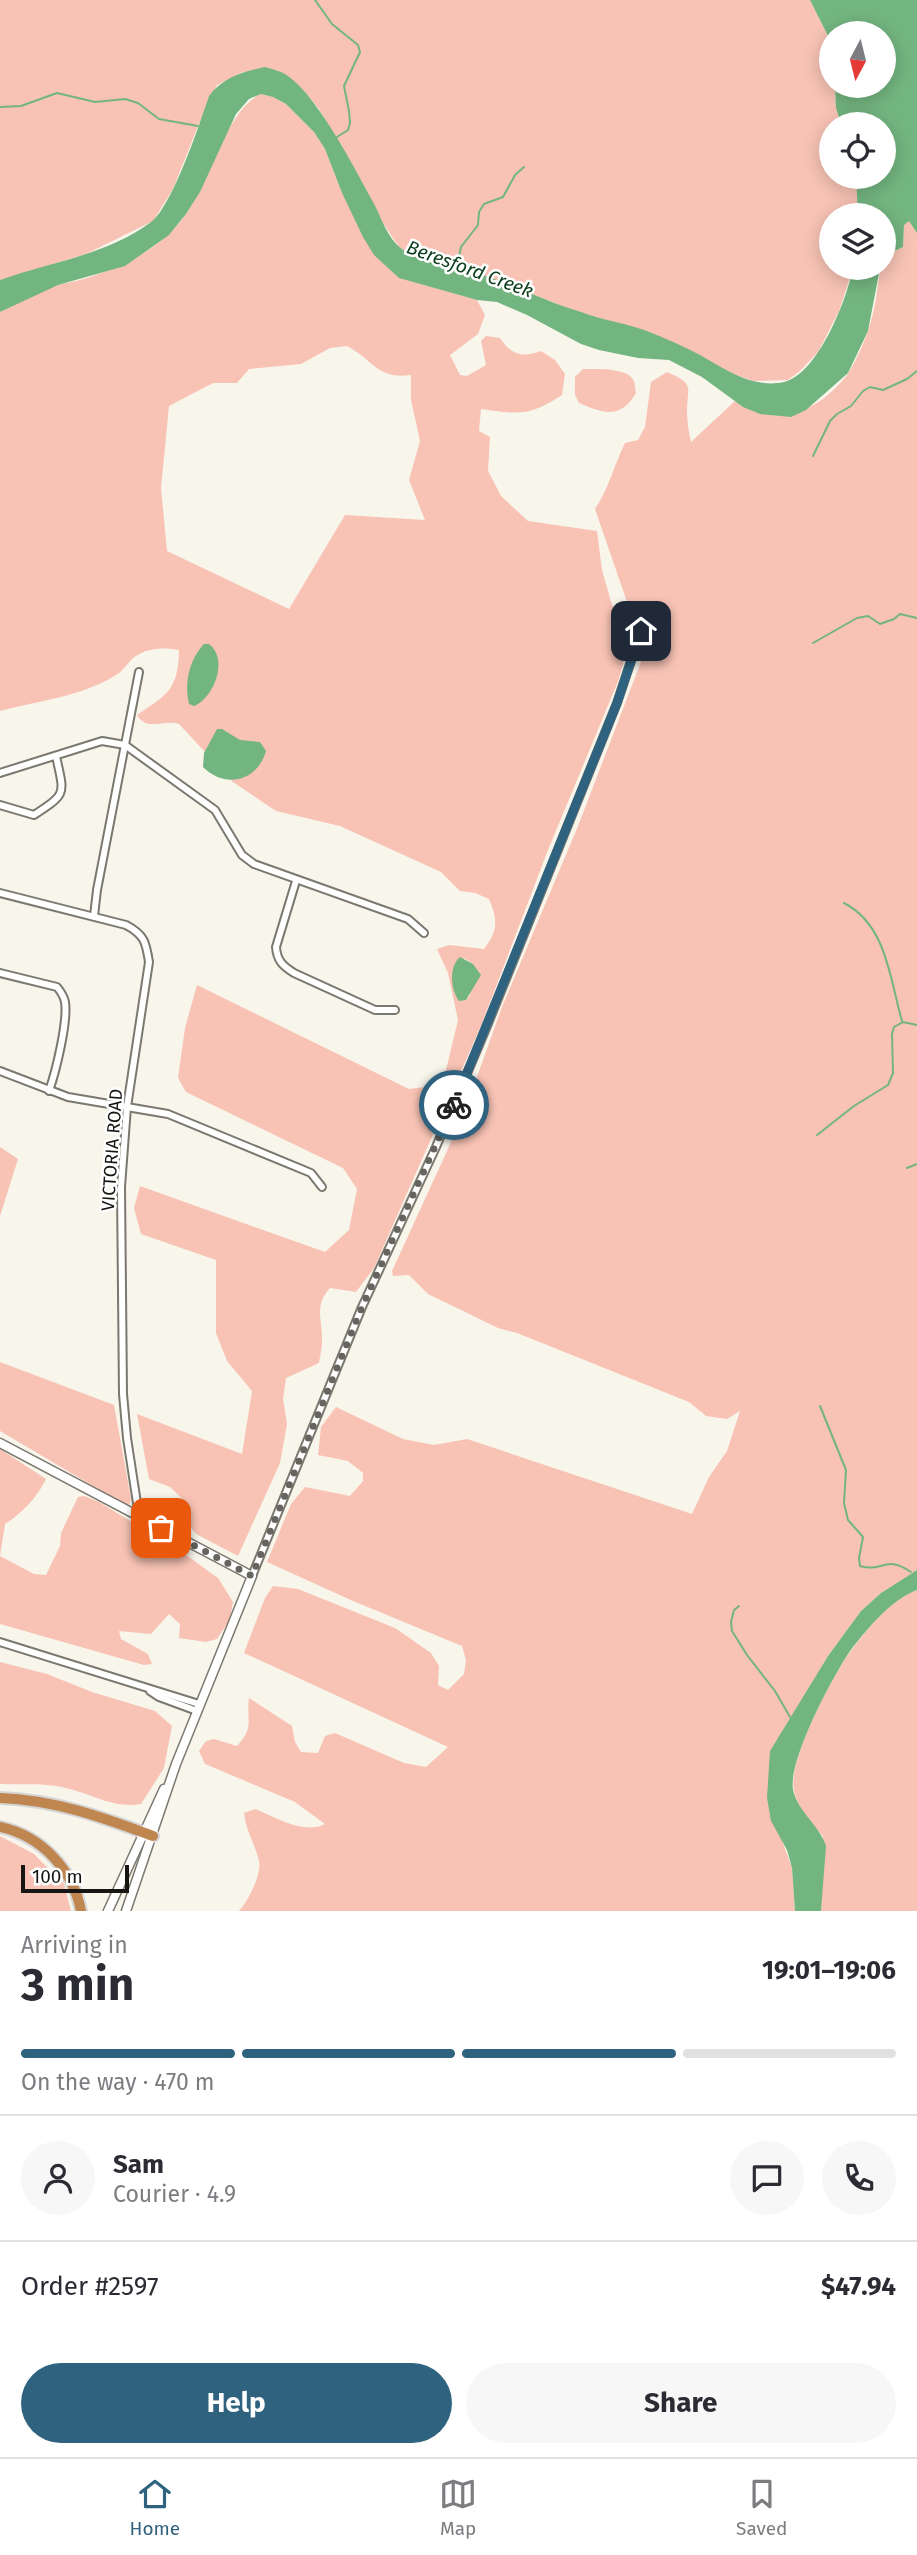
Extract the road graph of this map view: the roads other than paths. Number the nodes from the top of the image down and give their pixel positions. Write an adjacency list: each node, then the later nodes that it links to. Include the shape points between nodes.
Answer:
1 (641, 631): 19 (street, via 617,703 487,1026 362,1307)
2 (139, 672): 3 (street)
3 (124, 745): 4 (street, via 102,741); 7 (street, via 215,810 242,855); 9 (street)
4 (56, 756): 5 (street); 6 (street, via 63,786 57,799 34,814)
5 (0, 773)
6 (0, 805)
7 (296, 881): 10 (street, via 408,919); 12 (street, via 275,947 283,966 375,1010)
8 (0, 894): 9 (street, VICTORIA ROAD)
9 (94, 916): 15 (street, VICTORIA ROAD, via 126,925 146,944 149,962)
10 (424, 933)
11 (0, 973): 14 (street, via 57,987 65,998)
12 (395, 1010)
13 (0, 1071): 14 (street)
14 (49, 1091): 15 (street)
15 (127, 1107): 16 (street, via 167,1114 311,1173); 18 (street, VICTORIA ROAD, via 121,1187 123,1394)
16 (322, 1187)
17 (0, 1443): 18 (main road)
18 (139, 1516): 19 (main road)
19 (252, 1576): 21 (main road)
20 (0, 1642): 21 (street)
21 (198, 1707): 24 (main road)
22 (0, 1798): 24 (highway, via 64,1806)
23 (0, 1827): 25 (highway, via 29,1838 60,1863)
24 (148, 1834): 26 (main road); 27 (main road)
25 (81, 1911)
26 (108, 1911)
27 (126, 1911)

